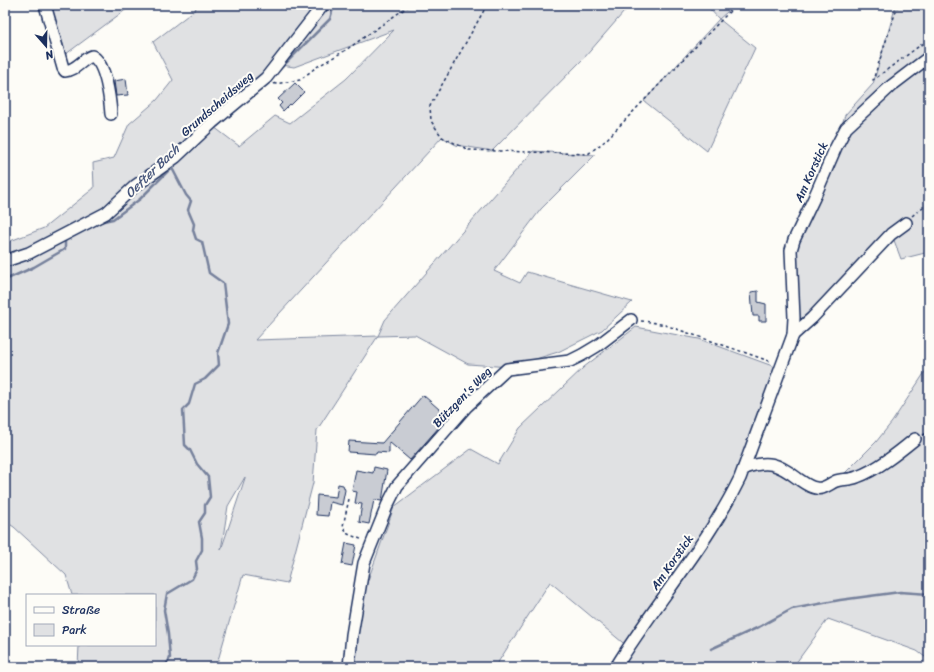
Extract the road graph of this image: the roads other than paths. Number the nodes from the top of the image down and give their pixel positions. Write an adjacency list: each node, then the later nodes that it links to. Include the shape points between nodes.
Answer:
1 (44, 5): 4 (street, via 63,68 68,71 74,69 84,59 92,56 101,64)
2 (323, 5): 6 (street, Grundscheidsweg, via 266,78 176,157 135,186 106,213 29,253)
3 (929, 57): 8 (street, Am Korstick, via 890,86 846,128 836,147 791,250)
4 (111, 114)
5 (906, 223): 8 (street, Am Korstick, via 892,234)
6 (5, 261)
7 (631, 320): 11 (street, Bützgen's Weg, via 597,346 570,361 507,369 467,406 397,486 364,563)
8 (793, 335): 10 (street, Am Korstick)
9 (916, 439): 10 (street, via 886,462 857,477 836,481 820,489 804,483 778,465 768,463)
10 (744, 468): 12 (street, Am Korstick, via 729,501 712,529)
11 (349, 667)
12 (616, 667)

